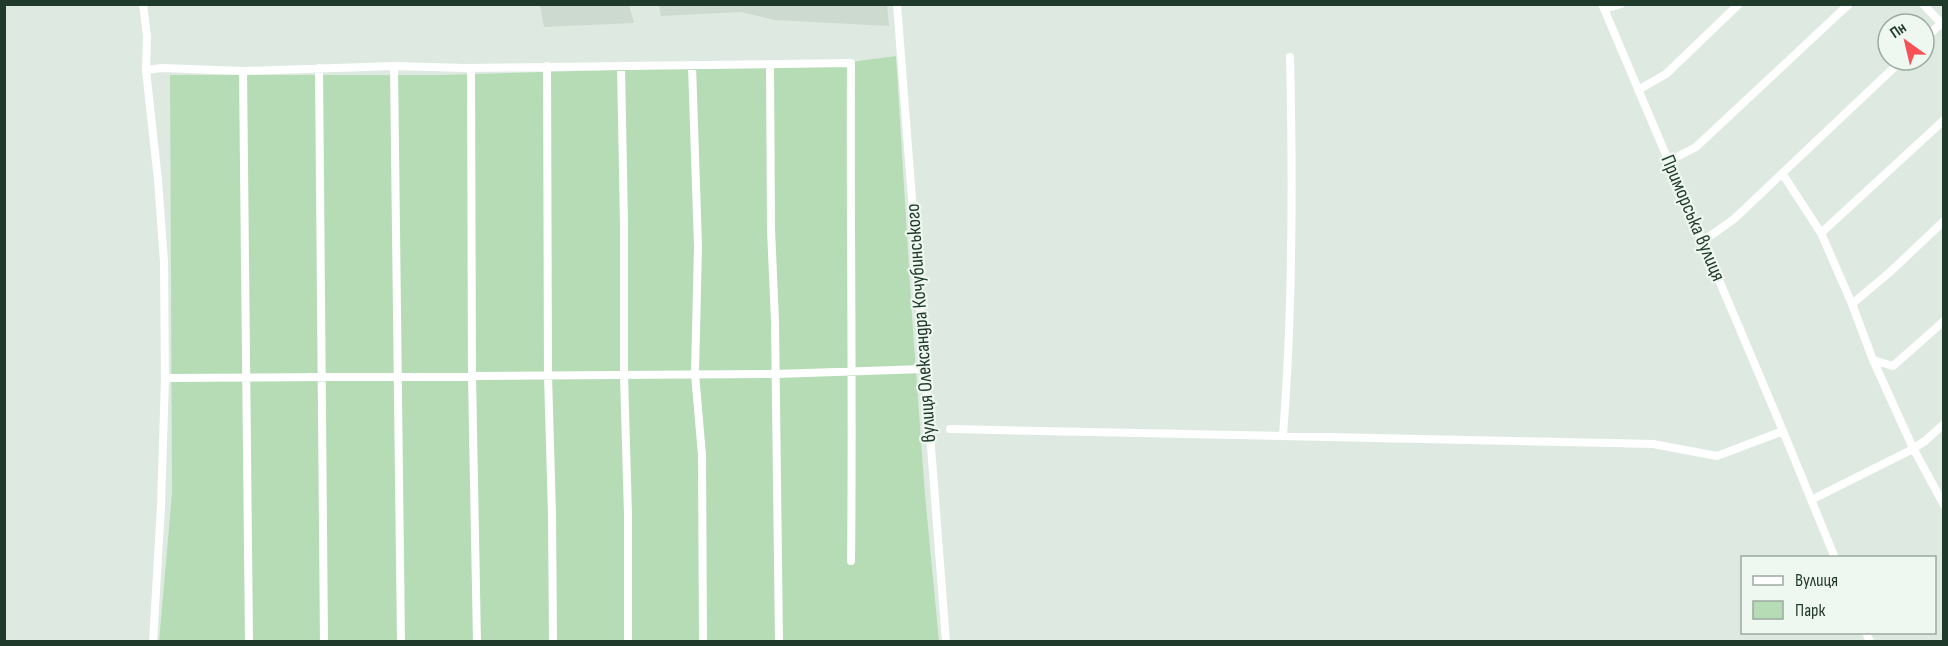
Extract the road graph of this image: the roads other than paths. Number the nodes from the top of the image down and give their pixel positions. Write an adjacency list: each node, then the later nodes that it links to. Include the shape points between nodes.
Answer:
1 (143, 4): 17 (street)
2 (897, 4): 30 (street, вулиця Олександра Кочубинського)
3 (1621, 4): 7 (street)
4 (1740, 4): 20 (street, via 1666,74)
5 (1848, 4): 22 (street, via 1696,147)
6 (1923, 4): 8 (street)
7 (1603, 7): 20 (street, Приморська вулиця)
8 (1942, 22)
9 (1290, 57): 44 (street, via 1289,339)
10 (770, 64): 11 (street); 31 (street, via 851,63); 33 (street)
11 (692, 65): 14 (street); 32 (street, via 698,246)
12 (394, 66): 15 (street); 16 (street); 38 (street)
13 (547, 66): 14 (street); 16 (street); 34 (street)
14 (621, 66): 35 (street)
15 (320, 68): 18 (street); 37 (street)
16 (471, 68): 36 (street)
17 (146, 70): 18 (street); 39 (street, via 164,262)
18 (243, 71): 40 (street)
19 (1889, 72): 23 (street)
20 (1638, 90): 22 (street, Приморська вулиця)
21 (1944, 120): 25 (street)
22 (1669, 161): 26 (street, Приморська вулиця)
23 (1782, 173): 25 (street); 26 (street, via 1734,219)
24 (1944, 221): 27 (street)
25 (1821, 233): 27 (street)
26 (1703, 241): 43 (street, Приморська вулиця)
27 (1852, 304): 29 (street)
28 (1944, 321): 29 (street, via 1893,366)
29 (1873, 360): 45 (street)
30 (924, 369): 31 (street); 59 (street, вулиця Олександра Кочубинського)
31 (853, 371): 33 (street); 49 (street)
32 (695, 374): 33 (street); 35 (street); 57 (street, via 702,455)
33 (776, 374): 58 (street)
34 (548, 375): 35 (street); 36 (street); 55 (street)
35 (624, 375): 56 (street)
36 (472, 376): 38 (street); 54 (street)
37 (322, 377): 38 (street); 40 (street); 52 (street)
38 (399, 377): 53 (street)
39 (165, 378): 40 (street); 50 (street)
40 (247, 378): 51 (street)
41 (1944, 423): 45 (street)
42 (950, 429): 44 (street)
43 (1783, 431): 44 (street, via 1717,456 1653,444); 46 (street, Приморська вулиця)
44 (1282, 435)
45 (1913, 448): 46 (street); 47 (street)
46 (1811, 500): 48 (street, Приморська вулиця)
47 (1944, 505)
48 (1834, 556)
49 (851, 561)
50 (153, 642)
51 (249, 642)
52 (324, 642)
53 (401, 642)
54 (477, 642)
55 (553, 642)
56 (628, 642)
57 (703, 642)
58 (779, 642)
59 (946, 642)

